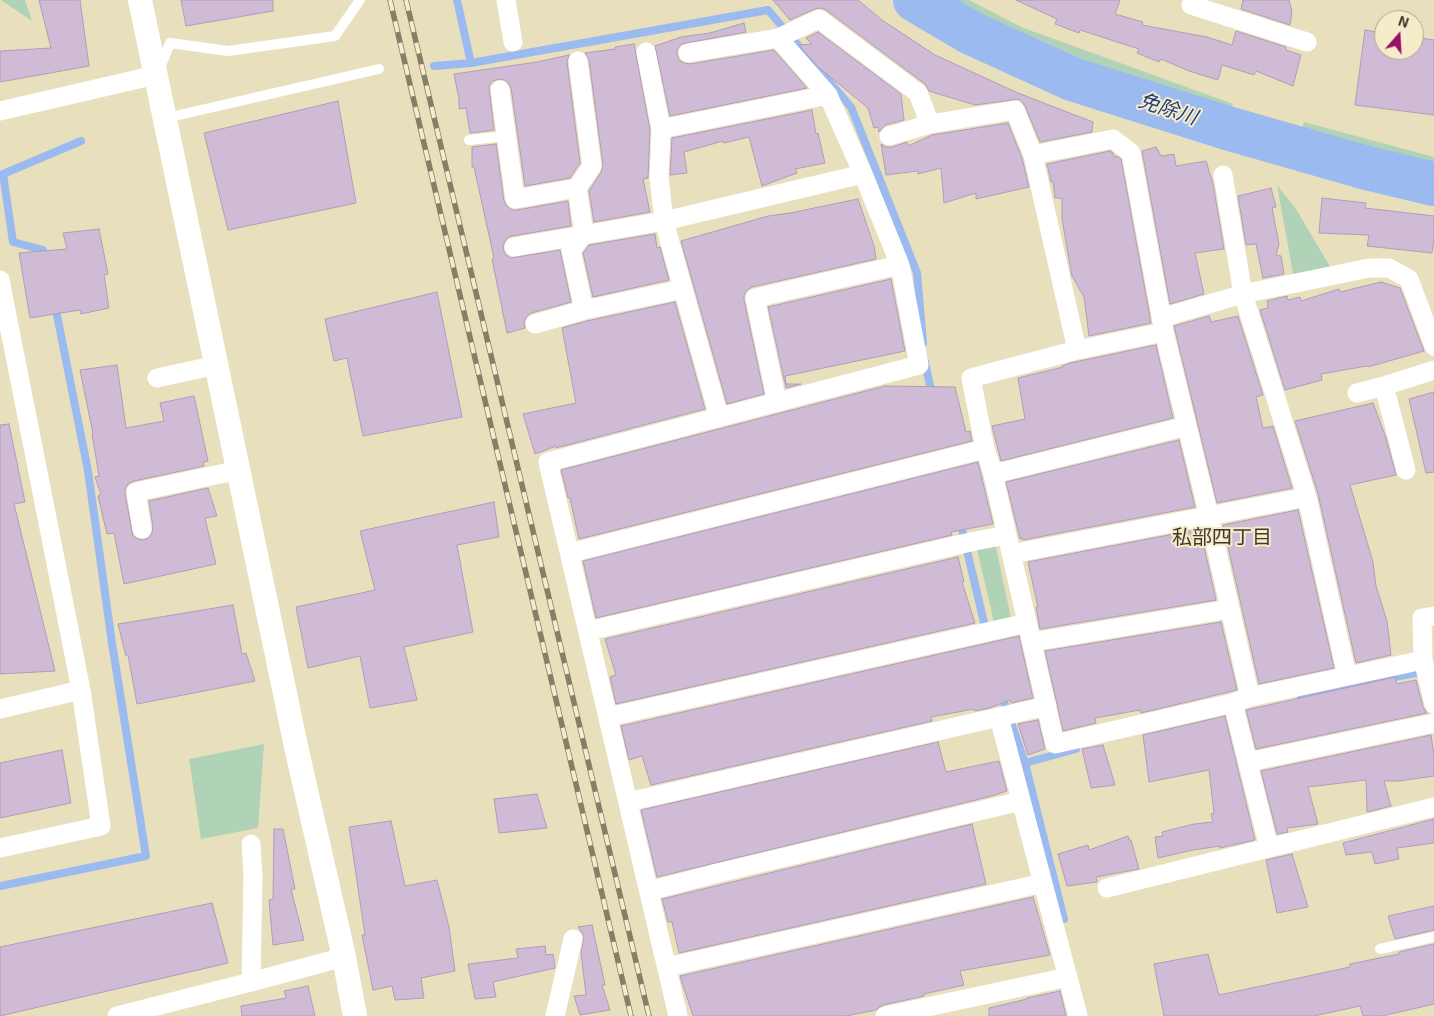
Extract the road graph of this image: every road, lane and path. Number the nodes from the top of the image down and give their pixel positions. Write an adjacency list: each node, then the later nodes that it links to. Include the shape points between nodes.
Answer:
1 (140, 0): 12 (street)
2 (360, 0): 12 (lane, via 335,36 228,51 170,43)
3 (506, 0): 6 (street)
4 (1187, 2): 7 (street)
5 (779, 37): 9 (street); 14 (street); 17 (street, via 820,19 918,93)
6 (513, 42)
7 (1307, 42)
8 (646, 52): 18 (street)
9 (688, 53)
10 (578, 61): 25 (street, via 592,166)
11 (379, 69): 16 (lane)
12 (156, 75): 15 (street); 16 (street)
13 (500, 90): 19 (street)
14 (828, 96): 18 (street); 23 (street)
15 (0, 111)
16 (166, 118): 38 (street)
17 (930, 124): 20 (street); 22 (street, via 1015,110)
18 (661, 129): 26 (street, via 659,177)
19 (506, 136): 21 (lane); 25 (street, via 515,199)
20 (889, 136)
21 (469, 140)
22 (1033, 155): 35 (street, via 1113,139 1131,153); 37 (street)
23 (863, 174): 26 (street); 29 (street)
24 (1223, 175): 32 (street)
25 (577, 188): 27 (street)
26 (664, 221): 27 (street); 31 (street)
27 (584, 234): 28 (street); 33 (street, via 571,250)
28 (514, 247)
29 (900, 265): 43 (street, via 919,365); 43 (street, via 755,298)
30 (0, 280): 63 (street)
31 (683, 289): 33 (street); 44 (street)
32 (1244, 294): 35 (street); 36 (street, via 1369,268 1389,268 1409,280); 50 (street)
33 (584, 310): 34 (street)
34 (535, 324)
35 (1163, 325): 37 (street); 45 (street)
36 (1434, 346)
37 (1077, 350): 46 (street, via 971,378)
38 (217, 365): 40 (street); 47 (street)
39 (1434, 370): 41 (street)
40 (157, 378)
41 (1384, 386): 42 (street); 48 (street)
42 (1357, 393)
43 (778, 402): 44 (street)
44 (719, 417): 54 (street, via 548,462)
45 (1187, 426): 49 (street); 51 (street)
46 (985, 449): 49 (street); 54 (street)
47 (239, 470): 52 (street, via 136,492); 84 (street, via 297,751)
48 (1406, 470)
49 (993, 474): 53 (street)
50 (1307, 497): 51 (street); 62 (street)
51 (1209, 516): 55 (street); 56 (street)
52 (142, 529)
53 (1007, 535): 55 (street); 59 (street)
54 (570, 553): 59 (street)
55 (1011, 554): 58 (street)
56 (1230, 609): 60 (street); 65 (street)
57 (1434, 616): 61 (street, via 1422,618)
58 (1027, 623): 60 (street); 68 (street)
59 (588, 631): 68 (street)
60 (1032, 642): 66 (street)
61 (1423, 661): 62 (street); 64 (street)
62 (1347, 676): 65 (street)
63 (81, 690): 67 (street); 76 (street, via 101,826)
64 (1432, 696)
65 (1239, 702): 66 (street, via 1055,744); 71 (street, via 1239,726)
66 (1046, 706): 69 (street)
67 (0, 709)
68 (608, 717): 72 (street)
69 (1000, 717): 72 (street); 73 (street)
70 (1434, 723): 71 (street)
71 (1248, 762): 77 (street)
72 (628, 802): 80 (street)
73 (1021, 802): 78 (street); 80 (street)
74 (1434, 807): 77 (street)
75 (251, 844): 87 (street)
76 (0, 848)
77 (1269, 848): 79 (street)
78 (1043, 883): 85 (street); 86 (street)
79 (1107, 888)
80 (649, 891): 85 (street)
81 (1434, 937): 83 (lane)
82 (574, 939): 90 (street)
83 (1380, 949)
84 (344, 957): 87 (street); 89 (street)
85 (667, 967): 91 (street)
86 (1068, 977): 92 (street); 93 (street)
87 (251, 982): 88 (street)
88 (117, 1016)
89 (355, 1016)
90 (555, 1016)
91 (678, 1016)
92 (885, 1016)
93 (1078, 1016)

